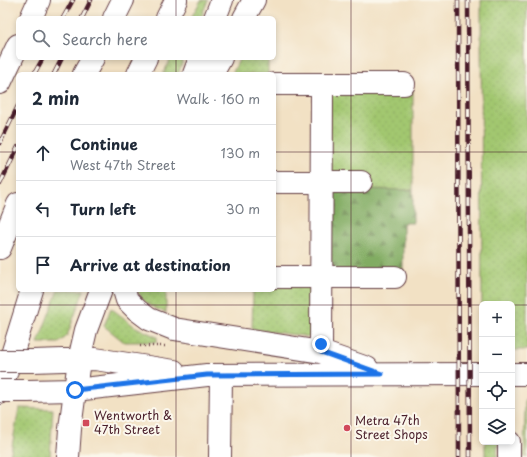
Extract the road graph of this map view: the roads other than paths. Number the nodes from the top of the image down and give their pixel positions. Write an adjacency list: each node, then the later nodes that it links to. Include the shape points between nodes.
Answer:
1 (39, 0): 7 (main road)
2 (123, 0): 8 (main road)
3 (164, 0): 9 (main road)
4 (176, 0): 10 (main road)
5 (222, 0): 11 (main road)
6 (254, 0): 12 (main road)
7 (32, 16)
8 (115, 16)
9 (159, 16)
10 (167, 16)
11 (216, 16)
12 (245, 16)
13 (16, 49): 20 (main road)
14 (92, 60): 17 (main road)
15 (199, 60): 18 (main road)
16 (220, 60): 19 (main road)
17 (85, 72)
18 (195, 72)
19 (213, 72)
20 (0, 83)
21 (276, 84): 22 (main road)
22 (322, 84): 23 (main road); 25 (main road)
23 (404, 84)
24 (276, 182): 25 (main road)
25 (322, 182): 26 (main road); 30 (main road)
26 (361, 182)
27 (16, 209): 28 (main road)
28 (0, 248)
29 (276, 277): 30 (main road)
30 (321, 277): 31 (main road); 35 (main road)
31 (395, 277)
32 (31, 292): 44 (main road)
33 (100, 292): 36 (main road, via 86,330)
34 (125, 292): 35 (main road, via 127,300 148,319 174,329)
35 (321, 352): 38 (main road)
36 (79, 360): 37 (main road, bridge); 42 (main road, via 95,359); 43 (main road)
37 (0, 362)
38 (382, 374): 39 (main road); 42 (main road)
39 (479, 374)
40 (515, 374): 41 (main road)
41 (527, 374)
42 (214, 375): 43 (main road); 47 (main road)
43 (75, 390): 44 (main road, bridge); 46 (main road)
44 (0, 392)
45 (509, 445): 48 (main road)
46 (68, 457)
47 (220, 457)
48 (509, 457)

